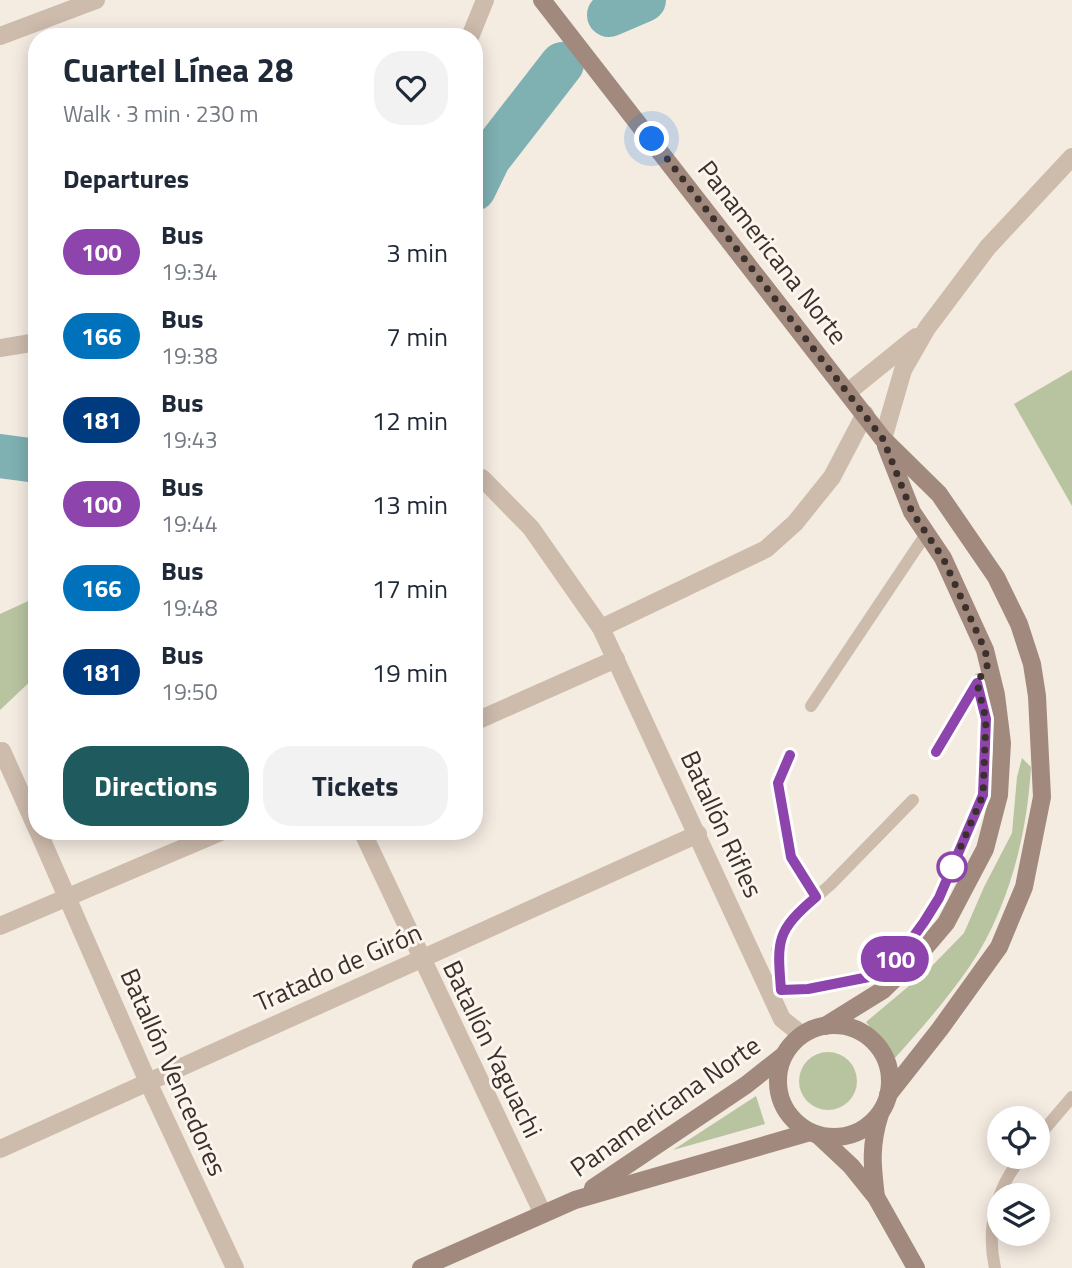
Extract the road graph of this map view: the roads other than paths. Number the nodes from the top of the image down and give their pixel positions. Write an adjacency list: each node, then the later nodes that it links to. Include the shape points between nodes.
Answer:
1 (96, 0): 5 (street)
2 (485, 0): 4 (street)
3 (543, 1): 10 (main road, Panamericana Norte)
4 (474, 28)
5 (0, 36)
6 (1072, 157): 7 (street, via 988,247)
7 (927, 328): 10 (street); 12 (street, via 903,370)
8 (28, 343): 9 (street)
9 (0, 348)
10 (848, 392): 11 (main road, Panamericana Norte)
11 (864, 414): 12 (main road, Panamericana Norte); 15 (street, via 832,477 795,523 766,549)
12 (883, 439): 14 (main road, Panamericana Norte, via 912,512); 40 (main road, Panamericana Norte, via 939,494 996,577 1019,624 1037,696 1042,797 1024,887 999,947)
13 (483, 479): 15 (street, Batallón Rifles, via 531,528)
14 (926, 534): 17 (main road, Panamericana Norte, via 943,558); 19 (lane)
15 (601, 628): 16 (street, Batallón Rifles)
16 (616, 659): 20 (street); 26 (street, Batallón Rifles)
17 (988, 664): 18 (lane); 35 (main road, Panamericana Norte, via 1002,743 999,796 985,849 946,923 918,956 883,990)
18 (977, 683): 22 (lane); 34 (lane, via 986,719 983,795 924,922 903,951 874,976)
19 (811, 706)
20 (483, 718)
21 (2, 751): 25 (street, Batallón Vencedores)
22 (936, 752)
23 (790, 755): 31 (lane, via 778,783 791,857)
24 (913, 800): 31 (lane)
25 (28, 810)
26 (698, 834): 33 (street, Tratado de Girón); 34 (street, Batallón Rifles)
27 (41, 840): 30 (street, Batallón Vencedores)
28 (202, 840): 30 (street)
29 (366, 840): 33 (street, Batallón Yaguachi)
30 (67, 897): 32 (street); 38 (street, Batallón Vencedores)
31 (816, 897): 34 (lane, via 784,931)
32 (0, 926)
33 (421, 959): 38 (street, Tratado de Girón); 47 (street, Batallón Yaguachi)
34 (776, 992): 36 (street, Batallón Rifles, via 782,1019)
35 (825, 1026): 36 (main road, Panamericana Norte); 40 (main road, via 861,1032 875,1044 890,1076)
36 (802, 1035): 37 (main road, Panamericana Norte)
37 (784, 1055): 42 (main road, Panamericana Norte, via 779,1068 781,1101 790,1116); 46 (main road, Panamericana Norte)
38 (148, 1082): 43 (street, Tratado de Girón); 48 (street, Batallón Vencedores)
39 (1072, 1097): 41 (lane)
40 (885, 1103): 42 (main road, Panamericana Norte, via 873,1121 850,1135); 45 (main road, via 873,1136)
41 (1050, 1123)
42 (814, 1133): 45 (main road); 46 (main road, Panamericana Norte)
43 (0, 1149)
44 (1014, 1169): 51 (lane, via 998,1195 991,1250)
45 (876, 1196): 50 (main road)
46 (575, 1200): 47 (main road, Panamericana Norte)
47 (543, 1214): 49 (main road, Panamericana Norte)
48 (235, 1268)
49 (421, 1268)
50 (916, 1268)
51 (995, 1268)

